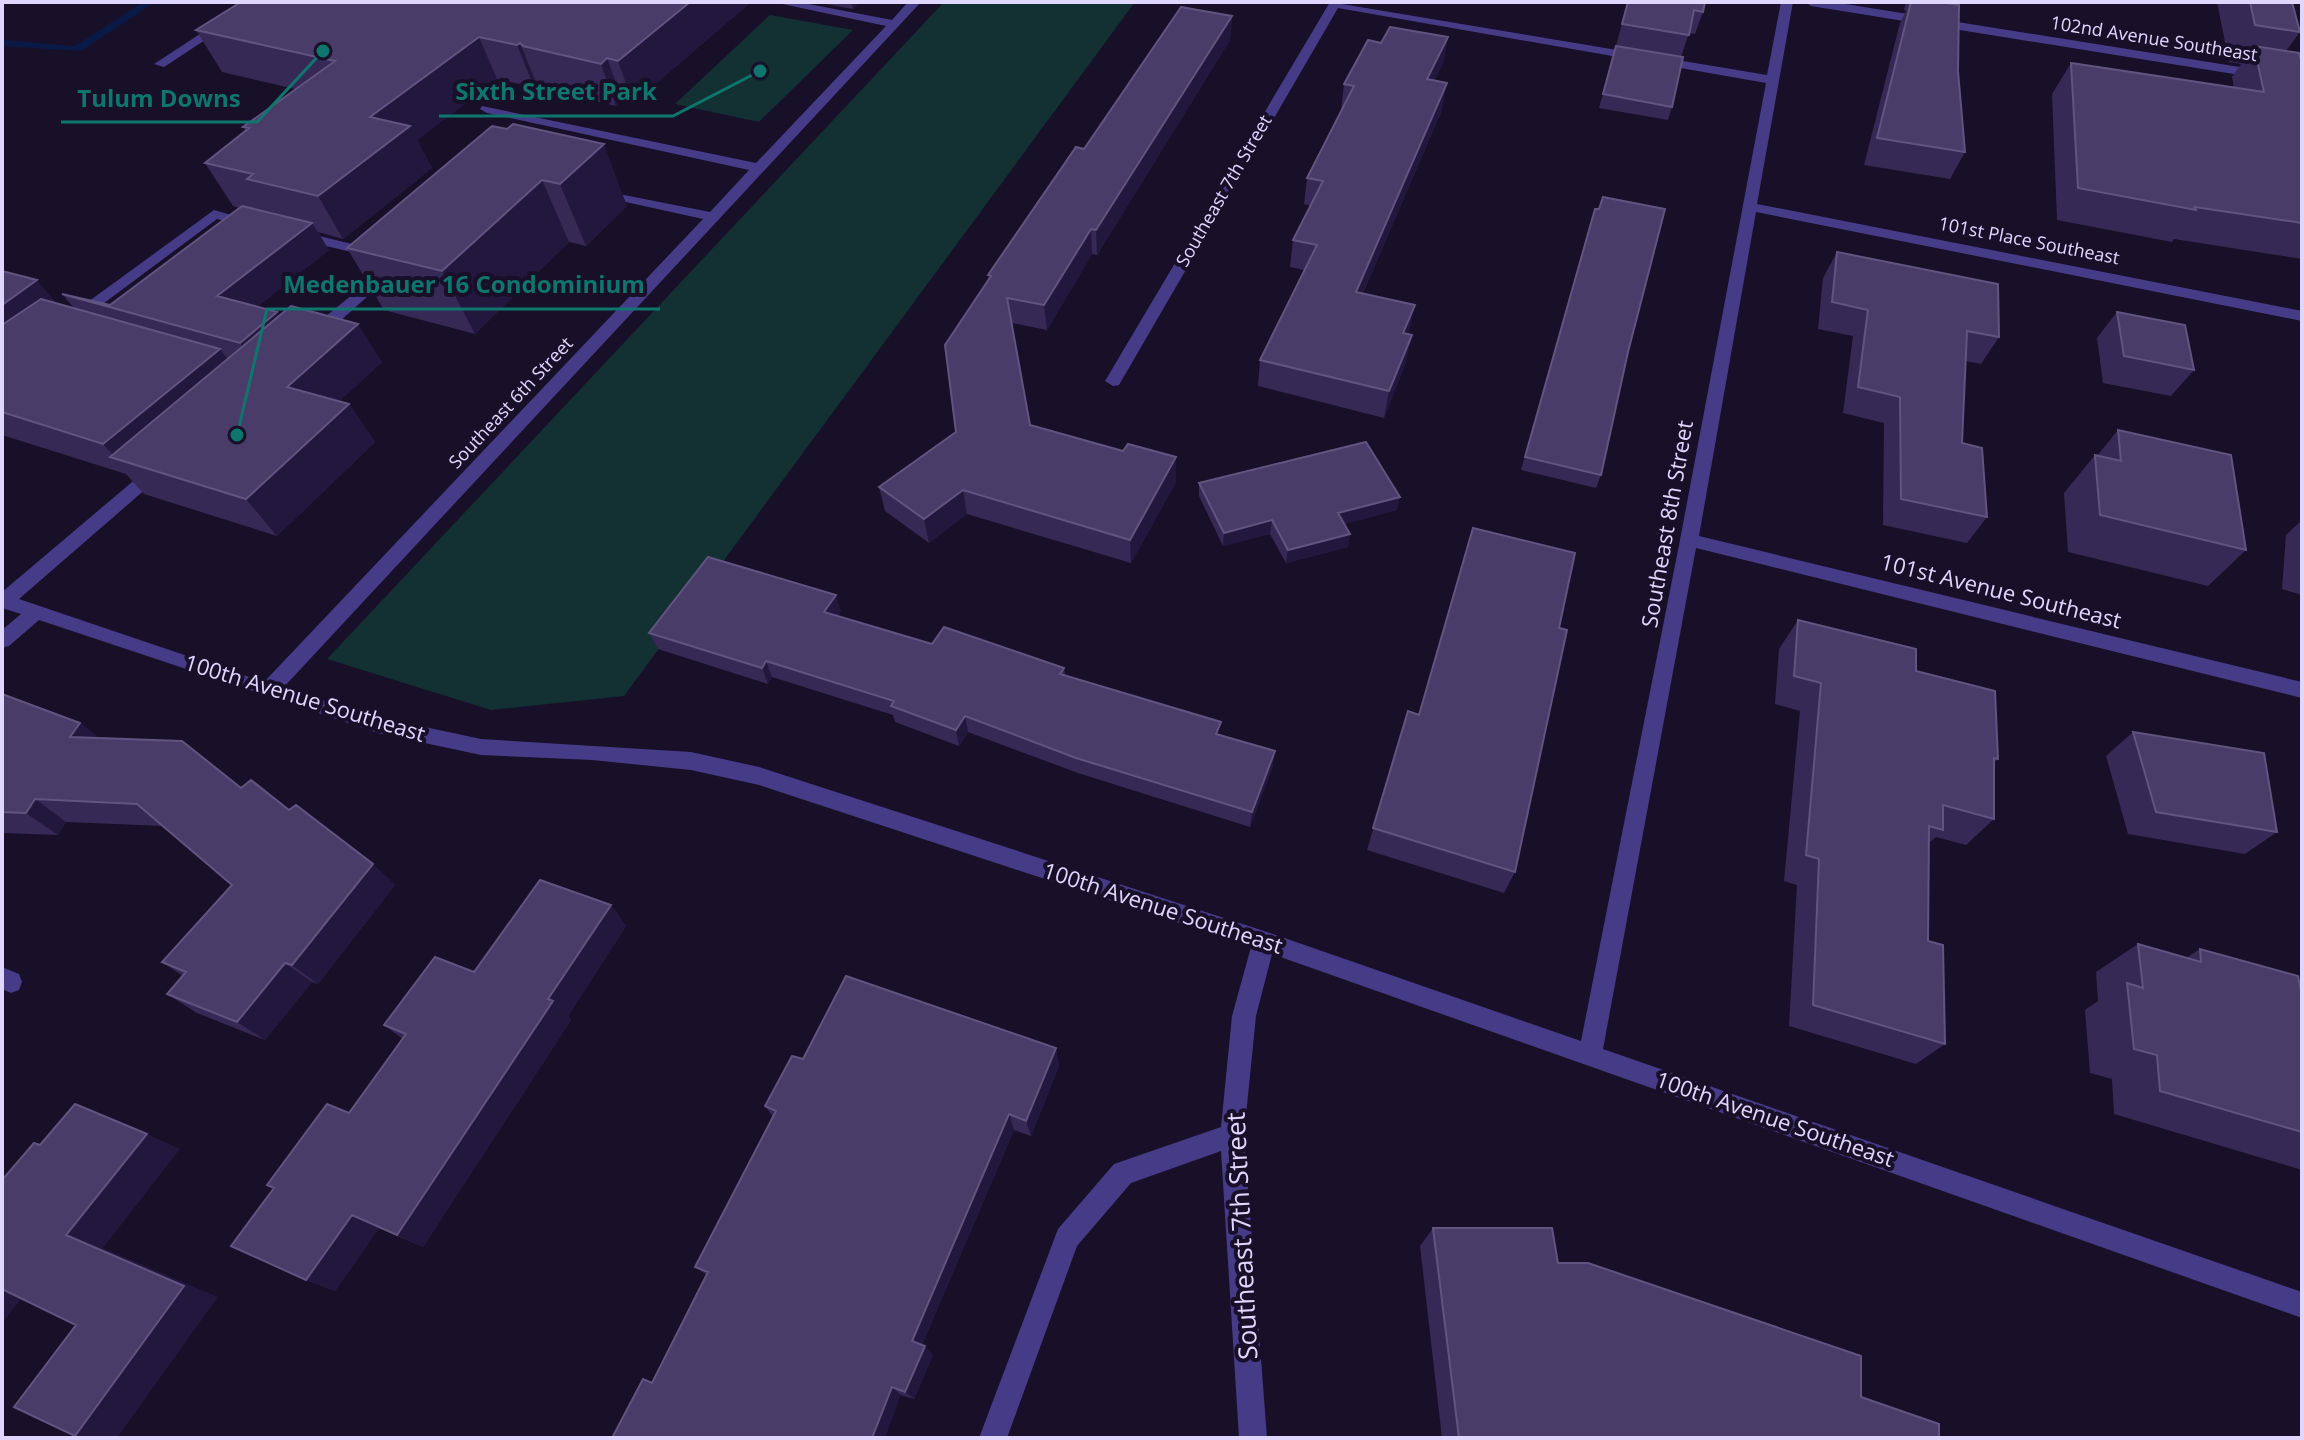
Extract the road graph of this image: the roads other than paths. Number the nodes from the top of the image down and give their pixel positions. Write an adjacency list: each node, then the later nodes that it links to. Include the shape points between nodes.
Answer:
1 (257, 2): 8 (street)
2 (779, 2): 7 (street)
3 (915, 2): 7 (street, Southeast 6th Street)
4 (1787, 2): 9 (street, Southeast 8th Street)
5 (1811, 2): 10 (street, 102nd Avenue Southeast)
6 (1335, 3): 9 (street); 19 (street, Southeast 7th Street)
7 (895, 24): 12 (street, Southeast 6th Street)
8 (160, 64)
9 (1772, 80): 14 (street, Southeast 8th Street)
10 (2302, 81)
11 (487, 109): 12 (street)
12 (759, 168): 15 (street, Southeast 6th Street)
13 (581, 187): 15 (street)
14 (1748, 206): 16 (street, 101st Place Southeast); 21 (street, Southeast 8th Street)
15 (713, 217): 26 (street, Southeast 6th Street)
16 (2302, 316)
17 (82, 329): 18 (street, via 66,324 214,214 400,260)
18 (297, 349)
19 (1113, 381)
20 (169, 460): 22 (street)
21 (1689, 540): 25 (street, 101st Avenue Southeast); 28 (street, Southeast 8th Street)
22 (3, 600): 23 (street, 100th Avenue Southeast)
23 (34, 613): 24 (street); 26 (street, 100th Avenue Southeast)
24 (2, 641)
25 (2302, 690)
26 (268, 691): 27 (street, 100th Avenue Southeast, via 378,725 481,747 691,761 759,776)
27 (1264, 941): 28 (street, 100th Avenue Southeast); 29 (street, Southeast 7th Street, via 1244,1016)
28 (1590, 1054): 30 (street, 100th Avenue Southeast)
29 (1232, 1135): 31 (street, via 1123,1173 1067,1238); 32 (street, Southeast 7th Street)
30 (2302, 1305)
31 (993, 1438)
32 (1253, 1438)

